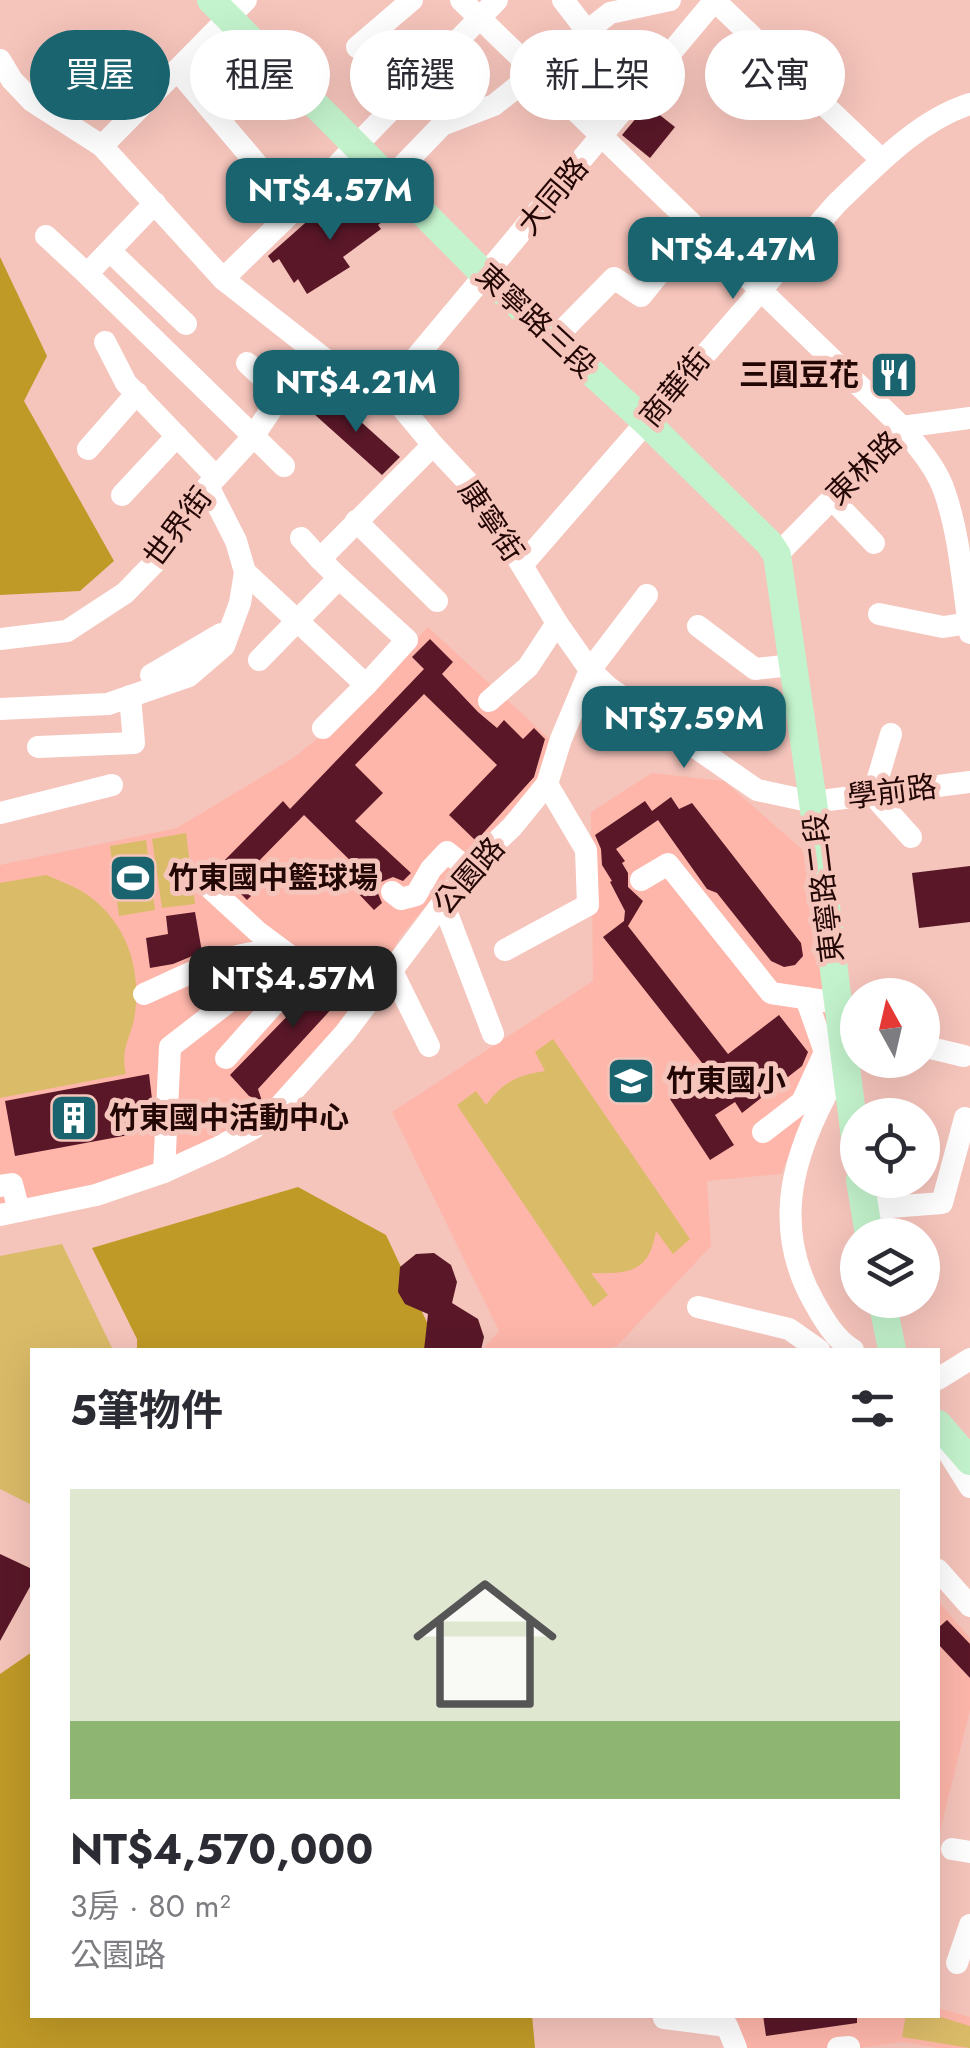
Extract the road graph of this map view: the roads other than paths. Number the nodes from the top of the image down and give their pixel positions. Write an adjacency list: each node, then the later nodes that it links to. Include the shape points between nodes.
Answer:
1 (412, 0): 10 (street)
2 (461, 0): 9 (street)
3 (497, 0): 9 (street)
4 (563, 0): 11 (street)
5 (670, 0): 12 (street, via 610,13)
6 (704, 0): 7 (street)
7 (714, 0): 19 (street, 大同路); 22 (street)
8 (228, 6): 15 (street); 20 (main road, 東寧路三段)
9 (480, 19): 13 (street); 20 (street)
10 (377, 30)
11 (586, 30)
12 (588, 30)
13 (510, 49)
14 (0, 60): 21 (street, 康寧街, via 32,101)
15 (177, 70): 21 (street); 25 (street)
16 (510, 92): 23 (street, via 442,125)
17 (970, 104): 22 (street, 商華街, via 942,113)
18 (582, 120): 19 (street)
19 (601, 139): 26 (street); 30 (street, 大同路)
20 (354, 144): 23 (main road, 東寧路三段); 25 (street)
21 (102, 146): 24 (street, 康寧街)
22 (882, 160): 32 (street, 商華街)
23 (389, 180): 30 (main road, 東寧路三段)
24 (155, 203): 28 (street); 31 (street, 康寧街)
25 (296, 209): 31 (street)
26 (696, 229): 32 (street); 34 (street, via 641,296 614,278)
27 (46, 236): 29 (street)
28 (110, 250): 29 (street); 33 (street)
29 (86, 274): 45 (street)
30 (486, 276): 34 (main road, 東寧路三段); 38 (street, 大同路)
31 (223, 278): 36 (street, 康寧街)
32 (759, 290): 42 (street, 商華街); 43 (street)
33 (186, 324)
34 (554, 339): 42 (main road, 東寧路三段)
35 (105, 342): 39 (street)
36 (316, 354): 38 (street, 康寧街, via 345,375); 40 (street, 世界街)
37 (247, 363): 40 (street)
38 (388, 391): 46 (street, 康寧街)
39 (136, 393): 44 (street); 47 (street)
40 (281, 395): 45 (street, 世界街)
41 (970, 418): 43 (street, 東林路)
42 (646, 422): 55 (main road, 東寧路三段); 57 (street, 商華街)
43 (902, 427): 51 (street, 東林路); 67 (street, via 945,492)
44 (177, 436): 49 (street); 50 (street)
45 (252, 438): 48 (street); 49 (street, 世界街)
46 (432, 445): 52 (street); 57 (street, 康寧街, via 477,492)
47 (88, 449)
48 (284, 466)
49 (212, 482): 58 (street); 68 (street, 世界街, via 170,528 163,554 126,592 66,631)
50 (122, 495)
51 (832, 499): 54 (street); 55 (street, 東林路)
52 (356, 520): 56 (street); 61 (street)
53 (301, 538): 56 (street)
54 (874, 542)
55 (777, 556): 70 (main road, 東寧路二段)
56 (320, 559): 59 (street)
57 (522, 565): 64 (street, 康寧街)
58 (246, 572): 63 (street); 66 (street)
59 (339, 578): 63 (street); 73 (street, via 407,640)
60 (646, 595): 71 (street, 公園路)
61 (437, 601)
62 (880, 614): 67 (street)
63 (298, 620): 69 (street); 73 (street)
64 (557, 623): 71 (street, 康寧街); 75 (street, via 528,667)
65 (698, 626): 70 (street, via 755,668)
66 (232, 628): 72 (street); 74 (street, via 224,646 189,676)
67 (969, 628)
68 (0, 639)
69 (259, 660)
70 (793, 664): 84 (main road, 東寧路二段)
71 (590, 670): 81 (street, 公園路); 84 (street, 康寧街, via 755,789)
72 (151, 675)
73 (366, 685): 77 (street)
74 (130, 696): 76 (street, via 108,704); 79 (street, via 134,743)
75 (489, 701)
76 (0, 710)
77 (323, 728)
78 (892, 734): 83 (street)
79 (38, 747)
80 (970, 782): 83 (street, 學前路)
81 (547, 784): 87 (street, 公園路); 92 (street, via 586,850 588,905)
82 (112, 786): 85 (street)
83 (873, 794): 84 (street, 學前路); 86 (street)
84 (813, 802): 97 (main road, 東寧路二段)
85 (0, 814)
86 (911, 837)
87 (468, 870): 90 (street, via 447,852 416,895 402,899); 91 (street, 公園路)
88 (640, 880): 96 (street, via 668,864 771,993)
89 (211, 890): 93 (street)
90 (392, 892)
91 (443, 903): 94 (street, 公園路); 99 (street)
92 (505, 950)
93 (289, 955): 95 (street, via 260,952 220,962); 103 (street, via 306,968); 107 (street, via 170,1047)
94 (392, 971): 100 (street); 107 (street, 公園路, via 276,1110 254,1128)
95 (144, 994)
96 (806, 998): 97 (street); 106 (street, via 825,1052 802,1102)
97 (838, 1003): 98 (main road, 東寧路二段)
98 (840, 1012)
99 (493, 1034)
100 (428, 1046)
101 (940, 1050): 102 (street)
102 (964, 1056)
103 (226, 1058)
104 (840, 1067): 114 (street, via 819,1104 790,1186 790,1232 800,1278 826,1324)
105 (965, 1118): 110 (street, via 942,1203)
106 (763, 1132)
107 (164, 1172): 109 (street, 公園路)
108 (0, 1186): 109 (street, via 12,1184)
109 (9, 1213)
110 (882, 1218)
111 (698, 1308): 113 (street, via 788,1329)
112 (886, 1318): 115 (main road)
113 (816, 1348)
114 (850, 1348)
115 (892, 1348)
116 (970, 1358): 117 (street)
117 (940, 1379)
118 (940, 1426): 120 (main road)
119 (940, 1439): 121 (street)
120 (970, 1461)
121 (970, 1487)
122 (940, 1572): 123 (street)
123 (970, 1606)
124 (970, 1925): 125 (street)
125 (957, 1964)
126 (664, 2018): 128 (street, via 727,2026)
127 (849, 2047): 129 (street)
128 (736, 2048)
129 (838, 2048)

